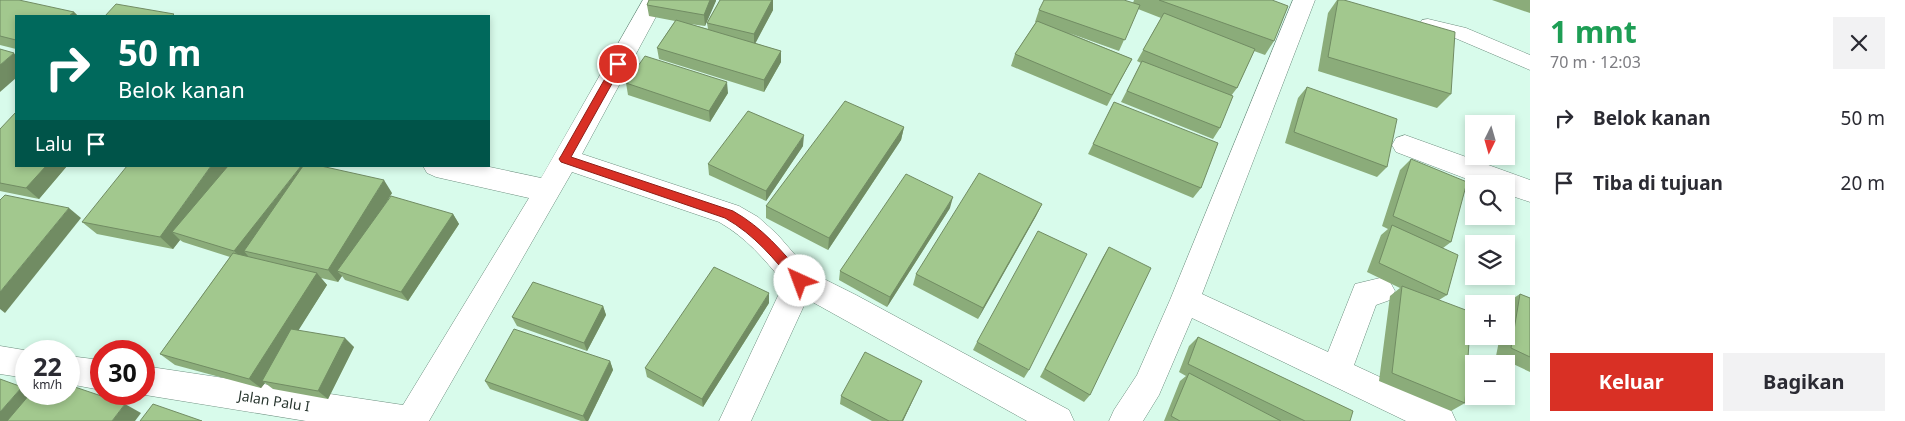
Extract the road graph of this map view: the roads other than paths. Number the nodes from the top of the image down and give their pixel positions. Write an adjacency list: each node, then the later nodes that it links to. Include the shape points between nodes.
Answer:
1 (654, 0): 6 (street)
2 (1304, 0): 12 (street)
3 (1415, 21): 4 (lane, via 1460,33)
4 (1530, 63)
5 (1405, 145): 9 (street)
6 (564, 159): 8 (street); 10 (street, via 729,214 767,242)
7 (440, 167): 8 (street)
8 (548, 191): 18 (street)
9 (1530, 191)
10 (800, 281): 19 (street); 20 (street)
11 (1380, 291): 15 (street, via 1365,293)
12 (1185, 300): 15 (street); 21 (street, via 1148,385)
13 (0, 360): 14 (street)
14 (15, 362)
15 (1336, 372): 22 (street)
16 (155, 384): 17 (street, Jalan Palu I)
17 (405, 421)
18 (411, 421)
19 (735, 421)
20 (1058, 421)
21 (1125, 421)
22 (1440, 421)

